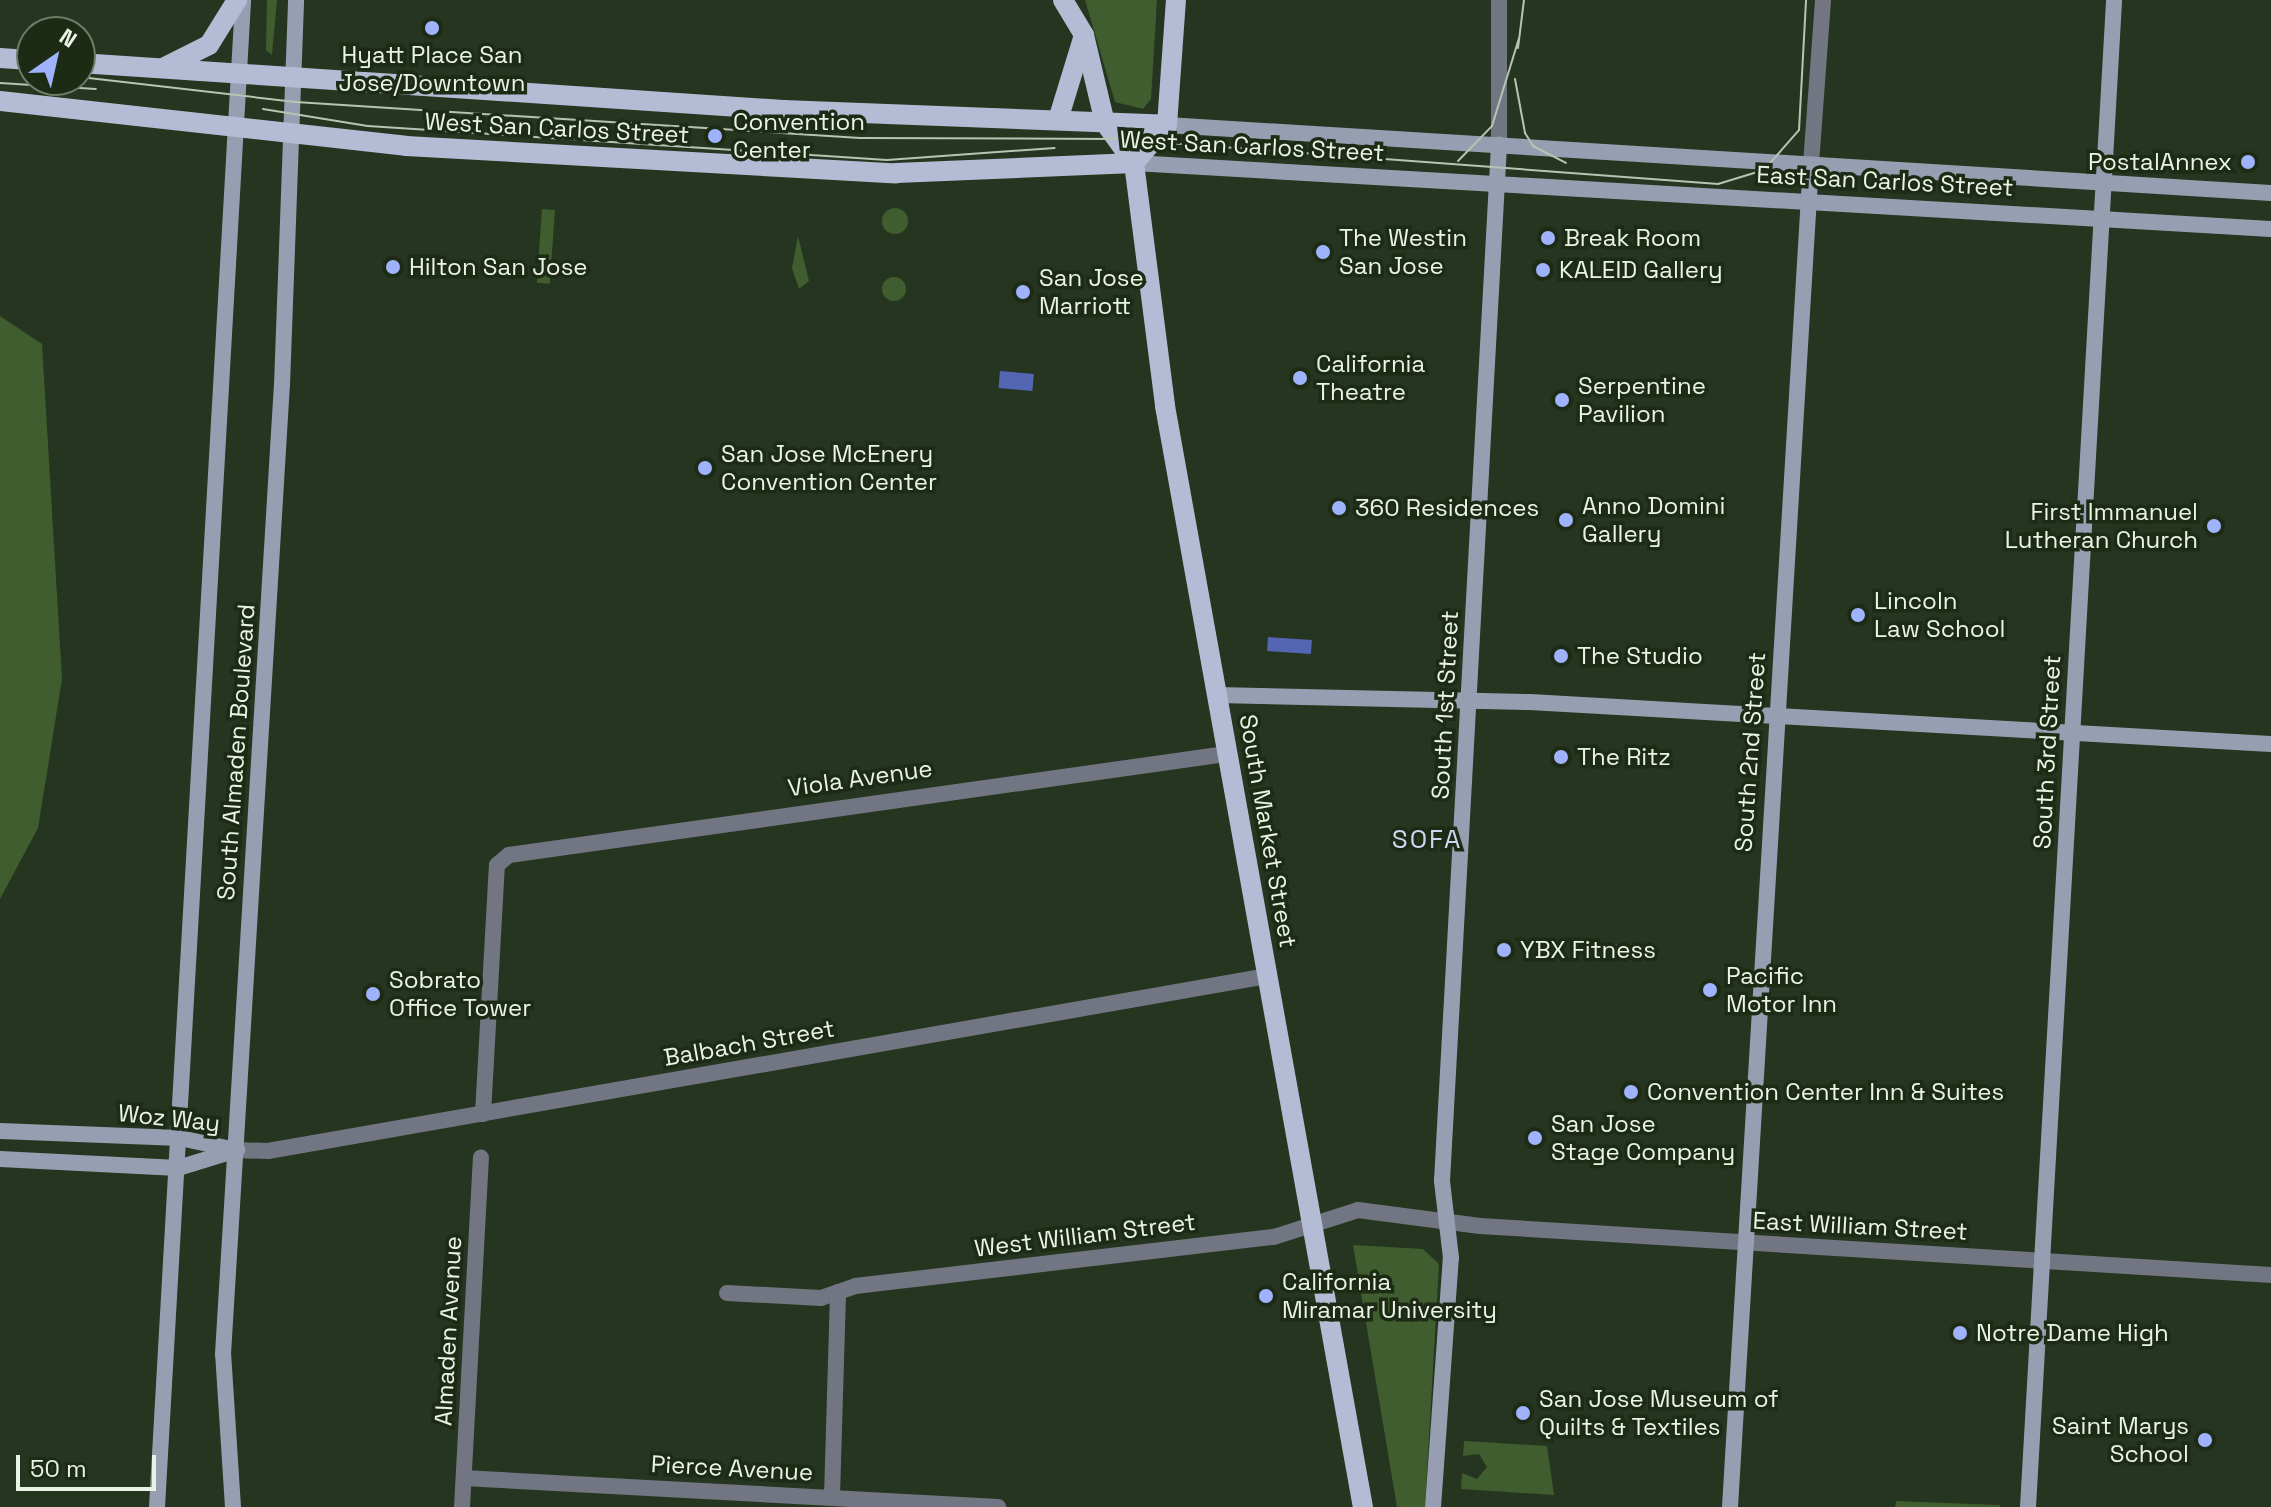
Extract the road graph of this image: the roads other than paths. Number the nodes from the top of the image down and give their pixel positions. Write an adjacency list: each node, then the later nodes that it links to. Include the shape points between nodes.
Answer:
1 (240, 0): 10 (main road, via 209,45); 11 (street, South Almaden Boulevard)
2 (296, 0): 12 (street, South Almaden Boulevard)
3 (1063, 0): 8 (main road, South Market Street)
4 (1176, 0): 16 (main road)
5 (1499, 0): 19 (street, South 1st Street)
6 (1823, 0): 21 (street, South 2nd Street)
7 (2114, 0): 22 (street, South 3rd Street)
8 (1084, 35): 14 (main road); 15 (main road, South Market Street)
9 (96, 64): 10 (main road, West San Carlos Street)
10 (157, 69): 11 (main road, West San Carlos Street)
11 (239, 77): 12 (main road, West San Carlos Street); 17 (street, South Almaden Boulevard)
12 (297, 79): 14 (main road, West San Carlos Street); 18 (street, South Almaden Boulevard)
13 (0, 101): 17 (main road, West San Carlos Street)
14 (1058, 120): 15 (main road, West San Carlos Street)
15 (1105, 123): 16 (main road, West San Carlos Street); 20 (main road, South Market Street)
16 (1167, 125): 19 (street, West San Carlos Street); 20 (main road)
17 (237, 126): 18 (main road, West San Carlos Street); 37 (street, South Almaden Boulevard)
18 (295, 133): 20 (main road, West San Carlos Street, via 896,173); 38 (street, South Almaden Boulevard)
19 (1499, 145): 21 (street, East San Carlos Street); 23 (street, South 1st Street)
20 (1134, 163): 23 (street, West San Carlos Street); 28 (main road, South Market Street, via 1165,406)
21 (1811, 164): 22 (street, East San Carlos Street); 25 (street, South 2nd Street)
22 (2105, 182): 24 (street, East San Carlos Street); 26 (street, South 3rd Street)
23 (1496, 185): 25 (street, East San Carlos Street); 29 (street, South 1st Street)
24 (2271, 193)
25 (1810, 201): 26 (street, East San Carlos Street); 30 (street, South 2nd Street)
26 (2102, 215): 27 (street, East San Carlos Street); 31 (street, South 3rd Street)
27 (2271, 229)
28 (1217, 695): 29 (street); 33 (main road, South Market Street)
29 (1469, 701): 30 (street); 42 (street, South 1st Street, via 1442,1181)
30 (1776, 715): 31 (street); 44 (street, South 2nd Street)
31 (2073, 732): 32 (street); 45 (street, South 3rd Street)
32 (2271, 744)
33 (1226, 754): 34 (main road, South Market Street); 35 (street, Viola Avenue, via 500,860)
34 (1268, 976): 35 (street, Balbach Street); 43 (main road, South Market Street)
35 (483, 1114): 38 (street, Balbach Street)
36 (0, 1131): 37 (street, Woz Way)
37 (180, 1138): 38 (street, Woz Way); 41 (street, South Almaden Boulevard)
38 (237, 1150): 41 (street, Woz Way); 52 (street, South Almaden Boulevard, via 223,1354)
39 (481, 1158): 49 (street, Almaden Avenue)
40 (0, 1159): 41 (street, Woz Way)
41 (178, 1168): 51 (street, South Almaden Boulevard)
42 (1446, 1221): 43 (street, West William Street, via 1358,1210); 44 (street, East William Street); 56 (street, South 1st Street, via 1451,1258)
43 (1314, 1224): 47 (street, West William Street, via 1274,1237); 55 (main road, South Market Street)
44 (1745, 1243): 45 (street, East William Street); 57 (street, South 2nd Street)
45 (2043, 1261): 46 (street, East William Street); 58 (street, South 3rd Street)
46 (2271, 1275)
47 (838, 1292): 48 (street, West William Street); 50 (street)
48 (727, 1293)
49 (464, 1478): 50 (street, Pierce Avenue); 53 (street, Almaden Avenue)
50 (832, 1496): 54 (street, Pierce Avenue)
51 (157, 1507)
52 (233, 1507)
53 (462, 1507)
54 (998, 1507)
55 (1363, 1507)
56 (1433, 1507)
57 (1730, 1507)
58 (2028, 1507)

